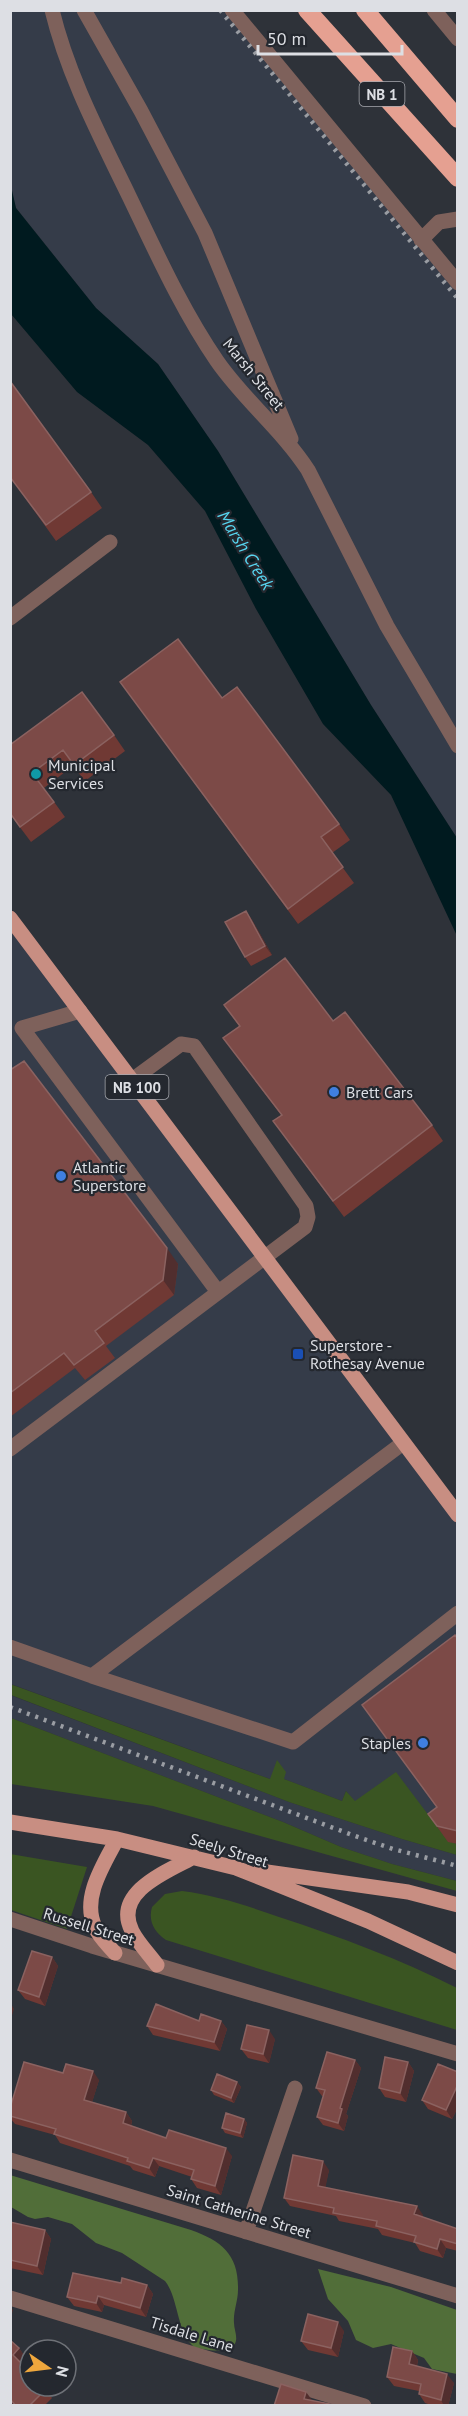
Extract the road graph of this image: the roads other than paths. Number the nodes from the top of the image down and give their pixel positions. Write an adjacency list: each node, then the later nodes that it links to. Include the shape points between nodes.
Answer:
1 (52, 10): 15 (street, Marsh Street, via 65,56 89,113 171,283 217,361)
2 (84, 10): 15 (street, via 205,233)
3 (232, 10): 13 (street)
4 (307, 10): 11 (highway, NB 1)
5 (365, 10): 8 (highway, NB 1)
6 (434, 10): 7 (street)
7 (458, 39)
8 (403, 53): 9 (highway); 10 (highway, NB 1)
9 (458, 108)
10 (458, 119)
11 (458, 178)
12 (458, 219): 13 (street, via 439,222)
13 (421, 240): 14 (street)
14 (458, 283)
15 (295, 450): 18 (street, Marsh Street, via 387,626)
16 (110, 542): 17 (street)
17 (10, 618)
18 (458, 746)
19 (10, 918): 20 (main road, NB 100)
20 (80, 1011): 21 (street); 22 (main road, NB 100)
21 (16, 1029): 24 (street)
22 (132, 1080): 23 (main road, NB 100); 23 (street, via 181,1044 194,1046 306,1206 305,1227)
23 (264, 1257): 24 (street); 25 (main road, NB 100)
24 (218, 1292): 26 (street)
25 (403, 1443): 27 (main road, NB 100); 30 (street)
26 (10, 1449)
27 (458, 1515)
28 (458, 1612): 30 (street, via 293,1742)
29 (10, 1647): 30 (street)
30 (92, 1676)
31 (10, 1822): 32 (main road, Seely Street)
32 (117, 1839): 33 (main road, Seely Street); 37 (main road, via 97,1877 91,1909 98,1934)
33 (194, 1857): 34 (main road, Seely Street); 39 (main road, via 142,1887 132,1902 130,1928)
34 (236, 1868): 35 (main road, via 408,1892); 38 (main road, Seely Street)
35 (458, 1905)
36 (10, 1919): 37 (street, Russell Street)
37 (116, 1953): 39 (street, Russell Street)
38 (458, 1961)
39 (158, 1965): 40 (street, Russell Street)
40 (458, 2054)
41 (295, 2088): 43 (street)
42 (10, 2160): 43 (street, Saint Catherine Street)
43 (246, 2232): 44 (street, Saint Catherine Street)
44 (458, 2296)
45 (10, 2298): 46 (street, Tisdale Lane)
46 (364, 2406)

